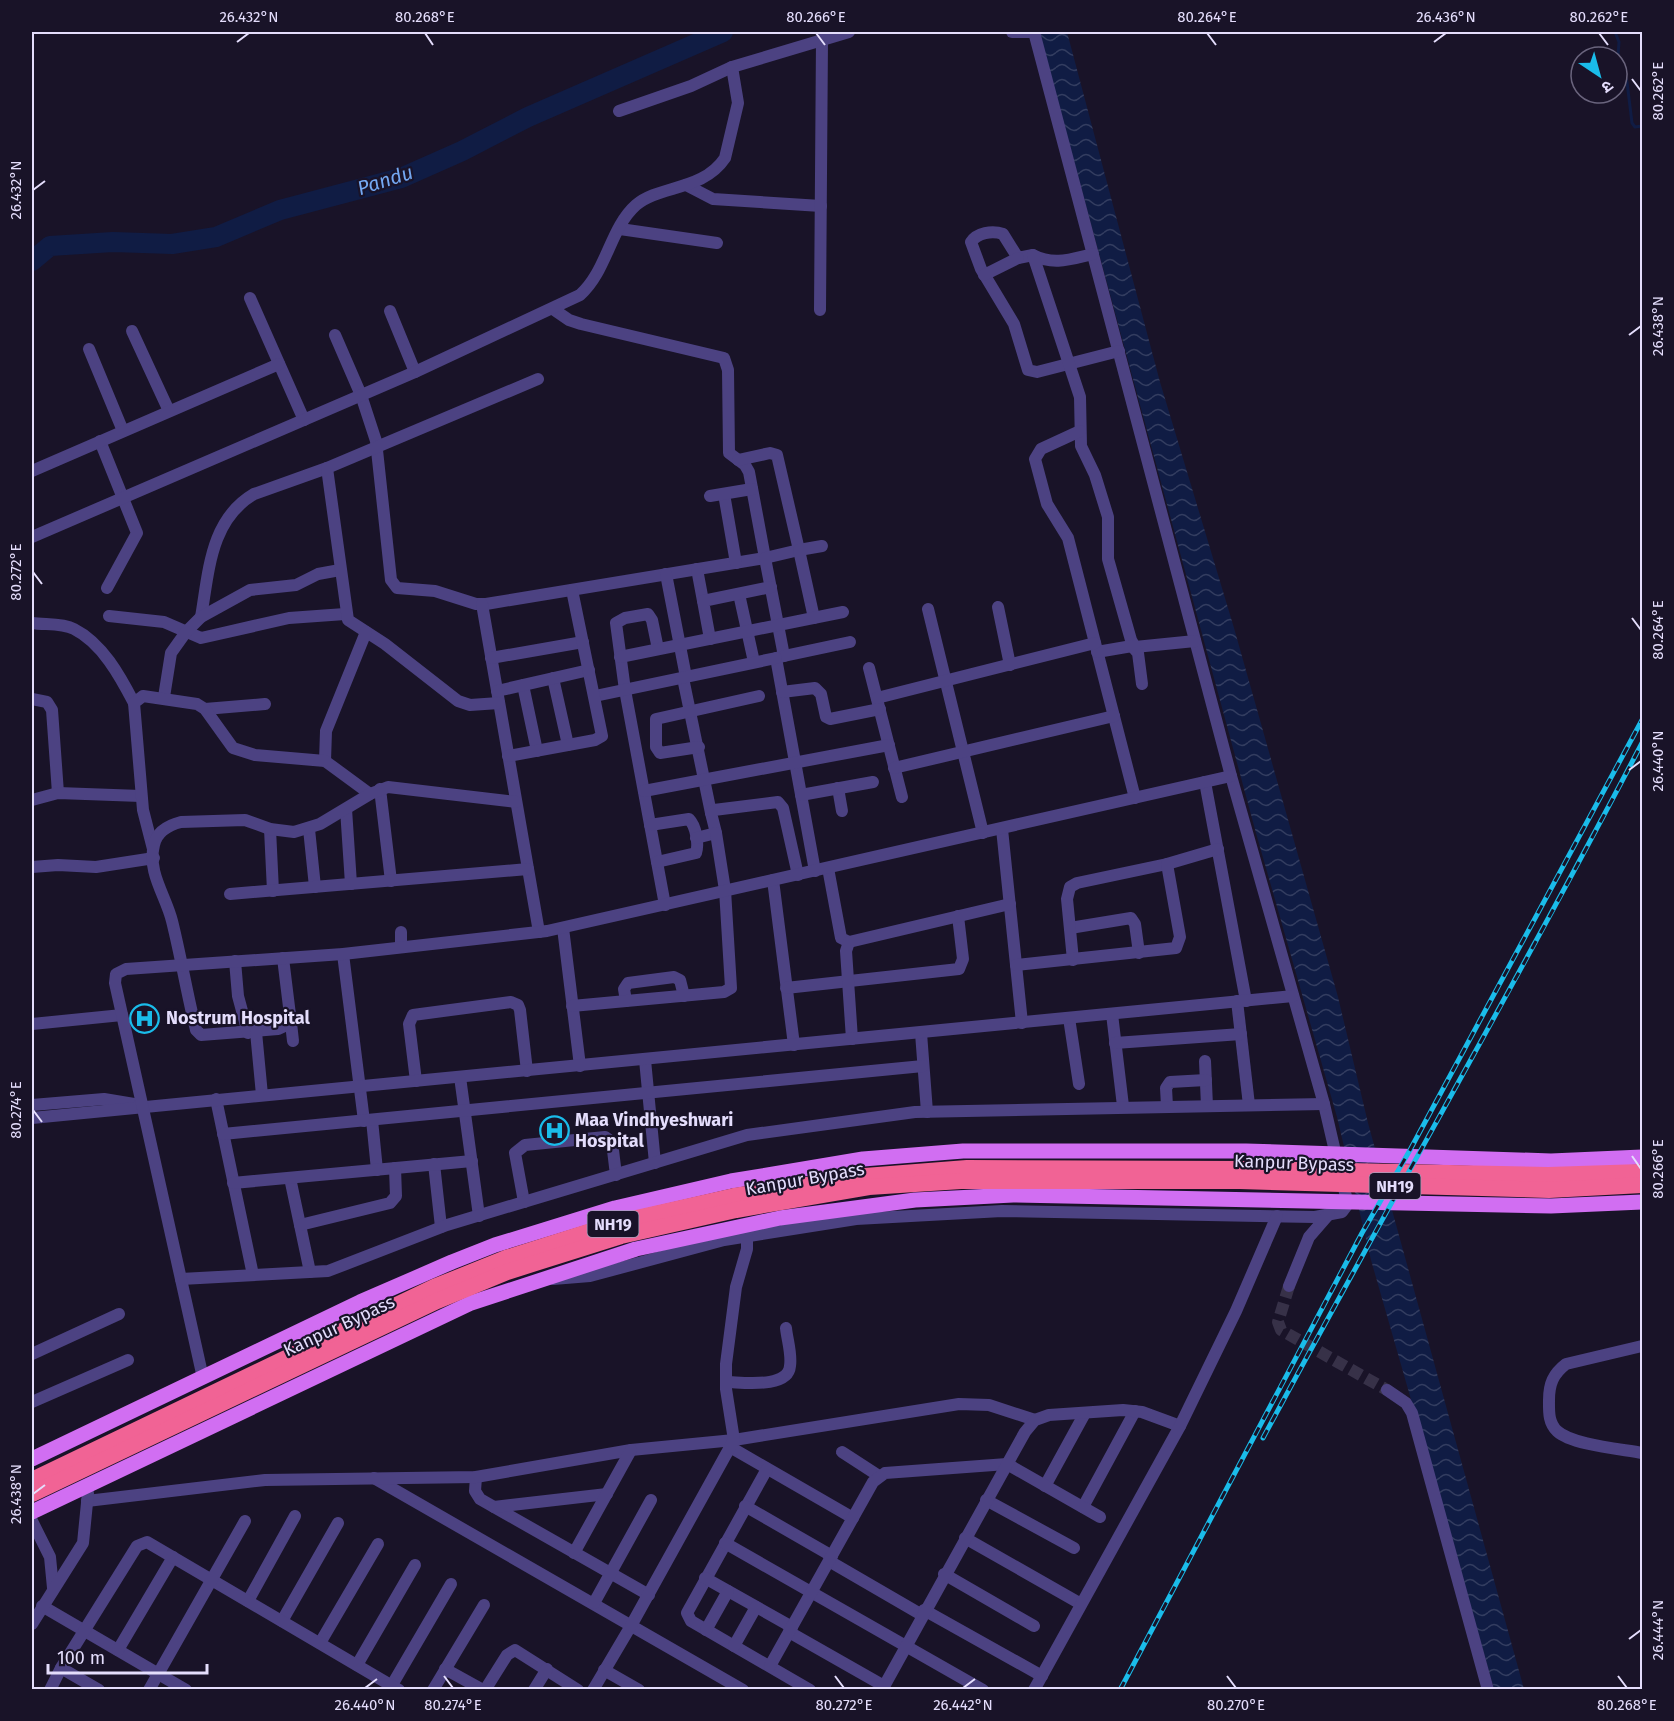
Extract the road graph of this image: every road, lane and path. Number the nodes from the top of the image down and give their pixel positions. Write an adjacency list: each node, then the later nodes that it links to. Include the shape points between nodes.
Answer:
1 (849, 32): 4 (street)
2 (1012, 32): 3 (street)
3 (1034, 32): 11 (street)
4 (822, 39): 5 (street); 8 (street)
5 (732, 67): 6 (street); 7 (street, via 739,97 725,158 715,169)
6 (619, 111)
7 (686, 185): 8 (street, via 713,199); 9 (street, via 646,198 632,209)
8 (821, 206): 17 (street)
9 (620, 229): 10 (street); 16 (street, via 587,288)
10 (717, 243)
11 (1093, 254): 12 (street, via 1056,263); 22 (street)
12 (1033, 255): 13 (street); 23 (street)
13 (1018, 258): 14 (street); 14 (street, via 1003,234 977,236 971,247)
14 (984, 275): 23 (street, via 1014,324 1028,370 1037,372)
15 (250, 298): 24 (street)
16 (553, 309): 25 (street); 34 (street, via 569,320 724,358 728,370 729,453)
17 (820, 310)
18 (390, 311): 25 (street)
19 (132, 331): 28 (street)
20 (335, 335): 27 (street)
21 (89, 349): 30 (street)
22 (1119, 351): 23 (street); 68 (street)
23 (1070, 363): 31 (street, via 1083,408)
24 (279, 364): 28 (street); 29 (street)
25 (415, 372): 27 (street)
26 (538, 379): 33 (street)
27 (362, 395): 29 (street); 33 (street)
28 (169, 411): 30 (street)
29 (304, 420): 40 (street)
30 (123, 431): 32 (street)
31 (1080, 431): 68 (street, via 1108,517 1108,559 1135,648); 72 (street, via 1041,449 1035,459 1047,504 1068,538)
32 (100, 441): 36 (street); 40 (street)
33 (377, 448): 35 (street); 54 (street, via 392,585 435,591)
34 (738, 460): 37 (street, via 749,472); 43 (street, via 777,455)
35 (327, 468): 47 (street); 60 (street, via 244,499 225,519 213,551)
36 (32, 471)
37 (752, 489): 38 (street); 44 (street)
38 (724, 494): 39 (street); 45 (street)
39 (710, 496)
40 (124, 497): 41 (street); 50 (street, via 137,533)
41 (32, 537)
42 (822, 546): 43 (street)
43 (799, 550): 44 (street); 61 (street)
44 (765, 558): 45 (street); 49 (street)
45 (736, 563): 46 (street)
46 (697, 569): 48 (street); 53 (street)
47 (340, 570): 58 (street); 60 (street, via 318,574 296,585 250,590)
48 (666, 574): 51 (street); 71 (street)
49 (771, 587): 52 (street); 63 (street)
50 (107, 588)
51 (572, 590): 54 (street); 69 (street)
52 (739, 594): 53 (street); 64 (street)
53 (703, 601): 67 (street)
54 (482, 604): 76 (street)
55 (998, 607): 78 (street)
56 (928, 609): 83 (street)
57 (843, 612): 61 (street)
58 (345, 614): 65 (street, via 290,618 201,638); 66 (street)
59 (109, 616): 65 (street, via 156,620)
60 (201, 617): 65 (street)
61 (814, 618): 63 (street)
62 (32, 623): 93 (street, via 66,626 81,633 111,663)
63 (778, 625): 64 (street); 75 (street)
64 (747, 631): 67 (street); 77 (street)
65 (186, 632): 90 (street, via 168,662)
66 (366, 632): 91 (street, via 458,701 470,705); 105 (street, via 326,731)
67 (711, 639): 71 (street)
68 (1196, 641): 108 (street)
69 (583, 642): 76 (street); 80 (street)
70 (850, 642): 75 (street)
71 (680, 645): 73 (street); 81 (street)
72 (1096, 647): 78 (street); 84 (street, via 1132,646 1138,653); 98 (street)
73 (658, 649): 74 (street); 74 (street, via 652,620 643,614 616,623)
74 (620, 657): 86 (street)
75 (780, 657): 77 (street); 87 (street)
76 (491, 658): 91 (street)
77 (754, 662): 81 (street)
78 (1010, 665): 83 (street)
79 (869, 668): 95 (street)
80 (589, 670): 82 (street); 88 (street)
81 (685, 677): 86 (street); 97 (street)
82 (553, 678): 85 (street); 99 (street)
83 (945, 681): 95 (street); 103 (street)
84 (1142, 684)
85 (523, 685): 91 (street); 102 (street)
86 (625, 690): 88 (street); 114 (street)
87 (782, 692): 95 (street, via 815,688 830,719); 106 (street)
88 (595, 696): 99 (street, via 602,736)
89 (759, 696): 97 (street)
90 (164, 697): 93 (street, via 143,696); 96 (street)
91 (498, 697): 104 (street)
92 (32, 699): 115 (street, via 47,702 52,710)
93 (134, 703): 117 (street)
94 (265, 704): 96 (street)
95 (878, 704): 100 (street)
96 (205, 709): 105 (street, via 226,742 243,753)
97 (690, 710): 101 (street); 101 (street, via 656,719 656,747 663,754)
98 (1113, 716): 103 (street); 119 (street)
99 (568, 745): 102 (street)
100 (889, 745): 106 (street); 107 (street)
101 (699, 747): 109 (street)
102 (537, 751): 104 (street)
103 (963, 752): 107 (street); 130 (street)
104 (508, 756): 121 (street)
105 (325, 761): 113 (street)
106 (796, 762): 109 (street); 116 (street)
107 (894, 768): 118 (street)
108 (1231, 776): 111 (street); 166 (street)
109 (706, 779): 114 (street); 124 (street)
110 (873, 782): 112 (street)
111 (1205, 782): 119 (street); 132 (street)
112 (838, 788): 116 (street); 123 (street)
113 (375, 791): 121 (street, via 388,787); 122 (street); 141 (street)
114 (644, 791): 125 (street)
115 (58, 793): 117 (street); 120 (street)
116 (801, 795): 138 (street)
117 (141, 796): 133 (street)
118 (902, 797)
119 (1135, 798): 128 (street)
120 (32, 800)
121 (516, 802): 137 (street)
122 (346, 808): 126 (street); 142 (street)
123 (842, 811)
124 (711, 813): 129 (street); 139 (street, via 771,802 782,804)
125 (650, 825): 131 (street, via 689,819); 134 (street)
126 (309, 828): 127 (street, via 294,832); 143 (street)
127 (270, 829): 133 (street, via 245,820 181,822 159,834); 145 (street)
128 (1002, 829): 130 (street); 148 (street)
129 (716, 833): 131 (street); 144 (street)
130 (983, 833): 138 (street)
131 (696, 838): 134 (street, via 696,853)
132 (1218, 849): 135 (street); 168 (street)
133 (154, 853): 136 (street, via 96,867); 162 (street, via 157,883 172,919)
134 (657, 862): 147 (street)
135 (1167, 864): 151 (street, via 1077,883 1070,888 1067,900); 156 (street, via 1179,943 1168,951)
136 (32, 867)
137 (528, 869): 141 (street); 152 (street)
138 (822, 869): 139 (street); 154 (street, via 841,938)
139 (798, 875): 140 (street)
140 (772, 880): 144 (street); 164 (street)
141 (391, 881): 142 (street)
142 (351, 884): 143 (street)
143 (315, 887): 145 (street)
144 (725, 890): 147 (street); 165 (street, via 731,988)
145 (273, 891): 146 (street)
146 (230, 894)
147 (665, 904): 150 (street)
148 (1010, 904): 149 (street); 161 (street)
149 (958, 916): 154 (street); 163 (street, via 963,959 959,969)
150 (563, 928): 152 (street); 169 (street)
151 (1070, 928): 156 (street, via 1131,918); 159 (street)
152 (539, 932): 155 (street)
153 (400, 933): 155 (street)
154 (849, 942): 163 (street)
155 (401, 947): 157 (street)
156 (1139, 953): 159 (street)
157 (343, 954): 158 (street); 192 (street)
158 (283, 958): 160 (street); 173 (street)
159 (1073, 960): 161 (street)
160 (235, 962): 162 (street); 176 (street, via 238,996)
161 (1016, 965): 174 (street)
162 (180, 966): 171 (street, via 126,969 116,974); 176 (street, via 196,1030 201,1035)
163 (849, 981): 164 (street); 179 (street)
164 (786, 988): 182 (street)
165 (684, 996): 167 (street); 167 (street, via 680,980 674,977 628,983 624,989)
166 (1293, 996): 168 (street); 196 (street)
167 (626, 1001): 169 (street)
168 (1242, 1001): 170 (street); 178 (street)
169 (572, 1006): 185 (street)
170 (1112, 1014): 172 (street); 181 (street)
171 (122, 1015): 175 (street); 199 (street)
172 (1069, 1018): 174 (street); 191 (street)
173 (291, 1023): 176 (street); 180 (street)
174 (1022, 1023): 177 (street)
175 (32, 1024)
176 (252, 1032): 194 (street)
177 (921, 1033): 179 (street); 186 (street)
178 (1241, 1034): 181 (street); 197 (street)
179 (852, 1039): 182 (street)
180 (293, 1041)
181 (1115, 1043): 200 (street)
182 (794, 1045): 183 (street)
183 (645, 1060): 185 (street); 193 (street)
184 (1205, 1061): 189 (street)
185 (580, 1066): 187 (street)
186 (923, 1066): 193 (street); 204 (street)
187 (527, 1071): 188 (street); 190 (street, via 520,1010 511,1002 414,1015 409,1024)
188 (460, 1077): 190 (street); 203 (street)
189 (1206, 1080): 201 (street, via 1170,1082 1166,1088); 202 (street)
190 (416, 1081): 192 (street)
191 (1079, 1084)
192 (359, 1086): 194 (street); 206 (street)
193 (648, 1092): 203 (street); 210 (street)
194 (262, 1095): 195 (street)
195 (216, 1099): 199 (street); 207 (street)
196 (1324, 1104): 197 (street); 222 (street, via 1348,1204 1342,1212)
197 (1249, 1105): 202 (street)
198 (32, 1106): 199 (street, via 104,1099)
199 (142, 1106): 205 (street, via 106,1113); 231 (street)
200 (1123, 1106): 201 (street); 204 (street)
201 (1167, 1106): 202 (street)
202 (1207, 1106)
203 (465, 1112): 206 (street); 209 (street)
204 (927, 1112): 210 (street, via 747,1135)
205 (32, 1118)
206 (368, 1121): 207 (street); 213 (street)
207 (223, 1134): 217 (street)
208 (1642, 1157): 218 (main road)
209 (472, 1161): 211 (street); 223 (street)
210 (655, 1163): 215 (street)
211 (434, 1164): 212 (street); 226 (street)
212 (395, 1168): 213 (street); 225 (street, via 394,1200)
213 (377, 1170): 216 (street)
214 (1642, 1172): 218 (highway, Kanpur Bypass / NH19)
215 (616, 1175): 220 (street); 220 (street, via 614,1146 605,1137 525,1145 515,1153)
216 (290, 1178): 217 (street); 225 (street)
217 (234, 1183): 229 (street)
218 (1550, 1183): 219 (highway, Kanpur Bypass / NH19); 221 (main road); 230 (main road, via 915,1200 780,1218 636,1249); 238 (main road, via 1246,1151 963,1151 863,1159 731,1181 631,1204 495,1245 360,1302); 256 (highway, Kanpur Bypass / NH19, via 1245,1168 967,1168 865,1176 734,1196 623,1221 506,1258 434,1287); 259 (highway, Kanpur Bypass / NH19, via 961,1181 869,1187 736,1210 621,1236 507,1272)
219 (1642, 1185)
220 (525, 1202): 223 (street)
221 (1642, 1202)
222 (1329, 1214): 224 (street); 232 (street, via 1309,1237)
223 (479, 1216): 226 (street)
224 (1277, 1216): 227 (street, via 1002,1210 856,1219); 245 (street)
225 (300, 1225): 228 (street)
226 (441, 1227): 228 (street, via 328,1271)
227 (747, 1236): 230 (street, via 590,1276); 239 (street, via 735,1287)
228 (310, 1272): 229 (street)
229 (253, 1275): 231 (street)
230 (543, 1278): 258 (main road, via 471,1303)
231 (181, 1279): 238 (street)
232 (1289, 1286)
233 (119, 1314): 236 (street)
234 (786, 1328): 239 (street, via 790,1366 784,1376 767,1383)
235 (1642, 1346): 249 (street, via 1566,1364 1556,1371 1549,1387 1550,1420 1556,1430 1568,1438)
236 (32, 1354)
237 (128, 1360): 241 (street)
238 (202, 1378): 250 (main road)
239 (726, 1382): 246 (street)
240 (1387, 1390): 332 (street, via 1406,1403 1412,1413)
241 (32, 1402)
242 (1135, 1411): 243 (street); 245 (street); 265 (street)
243 (1085, 1413): 244 (street, via 1049,1415); 257 (street)
244 (1035, 1420): 246 (street, via 989,1405 958,1404); 251 (street)
245 (1180, 1426): 292 (street)
246 (732, 1444): 247 (street); 252 (street); 289 (street)
247 (631, 1450): 255 (street); 260 (street)
248 (842, 1452): 253 (street)
249 (1642, 1453)
250 (32, 1459)
251 (1007, 1464): 253 (street, via 892,1471); 257 (street); 262 (street)
252 (767, 1469): 263 (street); 269 (street)
253 (879, 1476): 269 (street)
254 (373, 1477): 255 (street); 258 (street, via 265,1480); 291 (street)
255 (476, 1477): 264 (street, via 476,1495)
256 (32, 1480)
257 (1045, 1486): 265 (street)
258 (88, 1493): 266 (main road); 286 (street, via 83,1543)
259 (32, 1494)
260 (607, 1494): 264 (street); 277 (street)
261 (651, 1500): 281 (street)
262 (986, 1500): 273 (street); 276 (street)
263 (746, 1506): 274 (street); 279 (street)
264 (494, 1507): 277 (street)
265 (1083, 1507): 268 (street)
266 (32, 1512)
267 (295, 1516): 290 (street)
268 (1100, 1517)
269 (853, 1518): 279 (street)
270 (32, 1521): 286 (street, via 50,1557)
271 (244, 1521): 284 (street)
272 (338, 1522): 297 (street)
273 (965, 1538): 282 (street); 292 (street)
274 (725, 1543): 283 (street); 288 (street)
275 (378, 1544): 304 (street)
276 (1074, 1548)
277 (574, 1553): 281 (street)
278 (173, 1557): 284 (street); 303 (street, via 147,1542 137,1546); 307 (street)
279 (830, 1559): 288 (street); 296 (street)
280 (415, 1565): 308 (street)
281 (610, 1573): 289 (street); 291 (street)
282 (944, 1574): 296 (street); 300 (street)
283 (705, 1578): 287 (street); 302 (street, via 687,1613 691,1621)
284 (211, 1580): 290 (street); 314 (street)
285 (451, 1584): 316 (street)
286 (53, 1588): 294 (street)
287 (728, 1591): 295 (street); 302 (street)
288 (812, 1592): 301 (street); 305 (street)
289 (649, 1595): 299 (street)
290 (248, 1601): 297 (street)
291 (594, 1603): 299 (street)
292 (1081, 1604): 315 (street)
293 (484, 1605): 311 (street)
294 (42, 1606): 298 (street); 303 (street)
295 (756, 1607): 301 (street); 306 (street)
296 (923, 1612): 305 (street); 315 (street)
297 (282, 1621): 304 (street)
298 (32, 1624)
299 (632, 1624): 313 (street); 328 (street)
300 (1034, 1626)
301 (791, 1629): 309 (street); 317 (street)
302 (706, 1630): 306 (street)
303 (85, 1631): 307 (street); 310 (street)
304 (320, 1643): 308 (street)
305 (906, 1645): 317 (street); 330 (street)
306 (734, 1646): 309 (street)
307 (118, 1650): 314 (street)
308 (357, 1665): 316 (street)
309 (770, 1666): 329 (street)
310 (61, 1668): 318 (street); 319 (street)
311 (445, 1669): 322 (street); 323 (street)
312 (547, 1669): 323 (street, via 515,1650 507,1655); 324 (street); 325 (street)
313 (604, 1670): 326 (street); 327 (street)
314 (158, 1673): 320 (street); 321 (street)
315 (1042, 1676): 331 (street)
316 (395, 1688)
317 (883, 1688)
318 (50, 1689)
319 (99, 1689)
320 (149, 1689)
321 (186, 1689)
322 (433, 1689)
323 (484, 1689)
324 (534, 1689)
325 (578, 1689)
326 (592, 1689)
327 (639, 1689)
328 (743, 1689)
329 (810, 1689)
330 (983, 1689)
331 (1034, 1689)
332 (1488, 1689)

